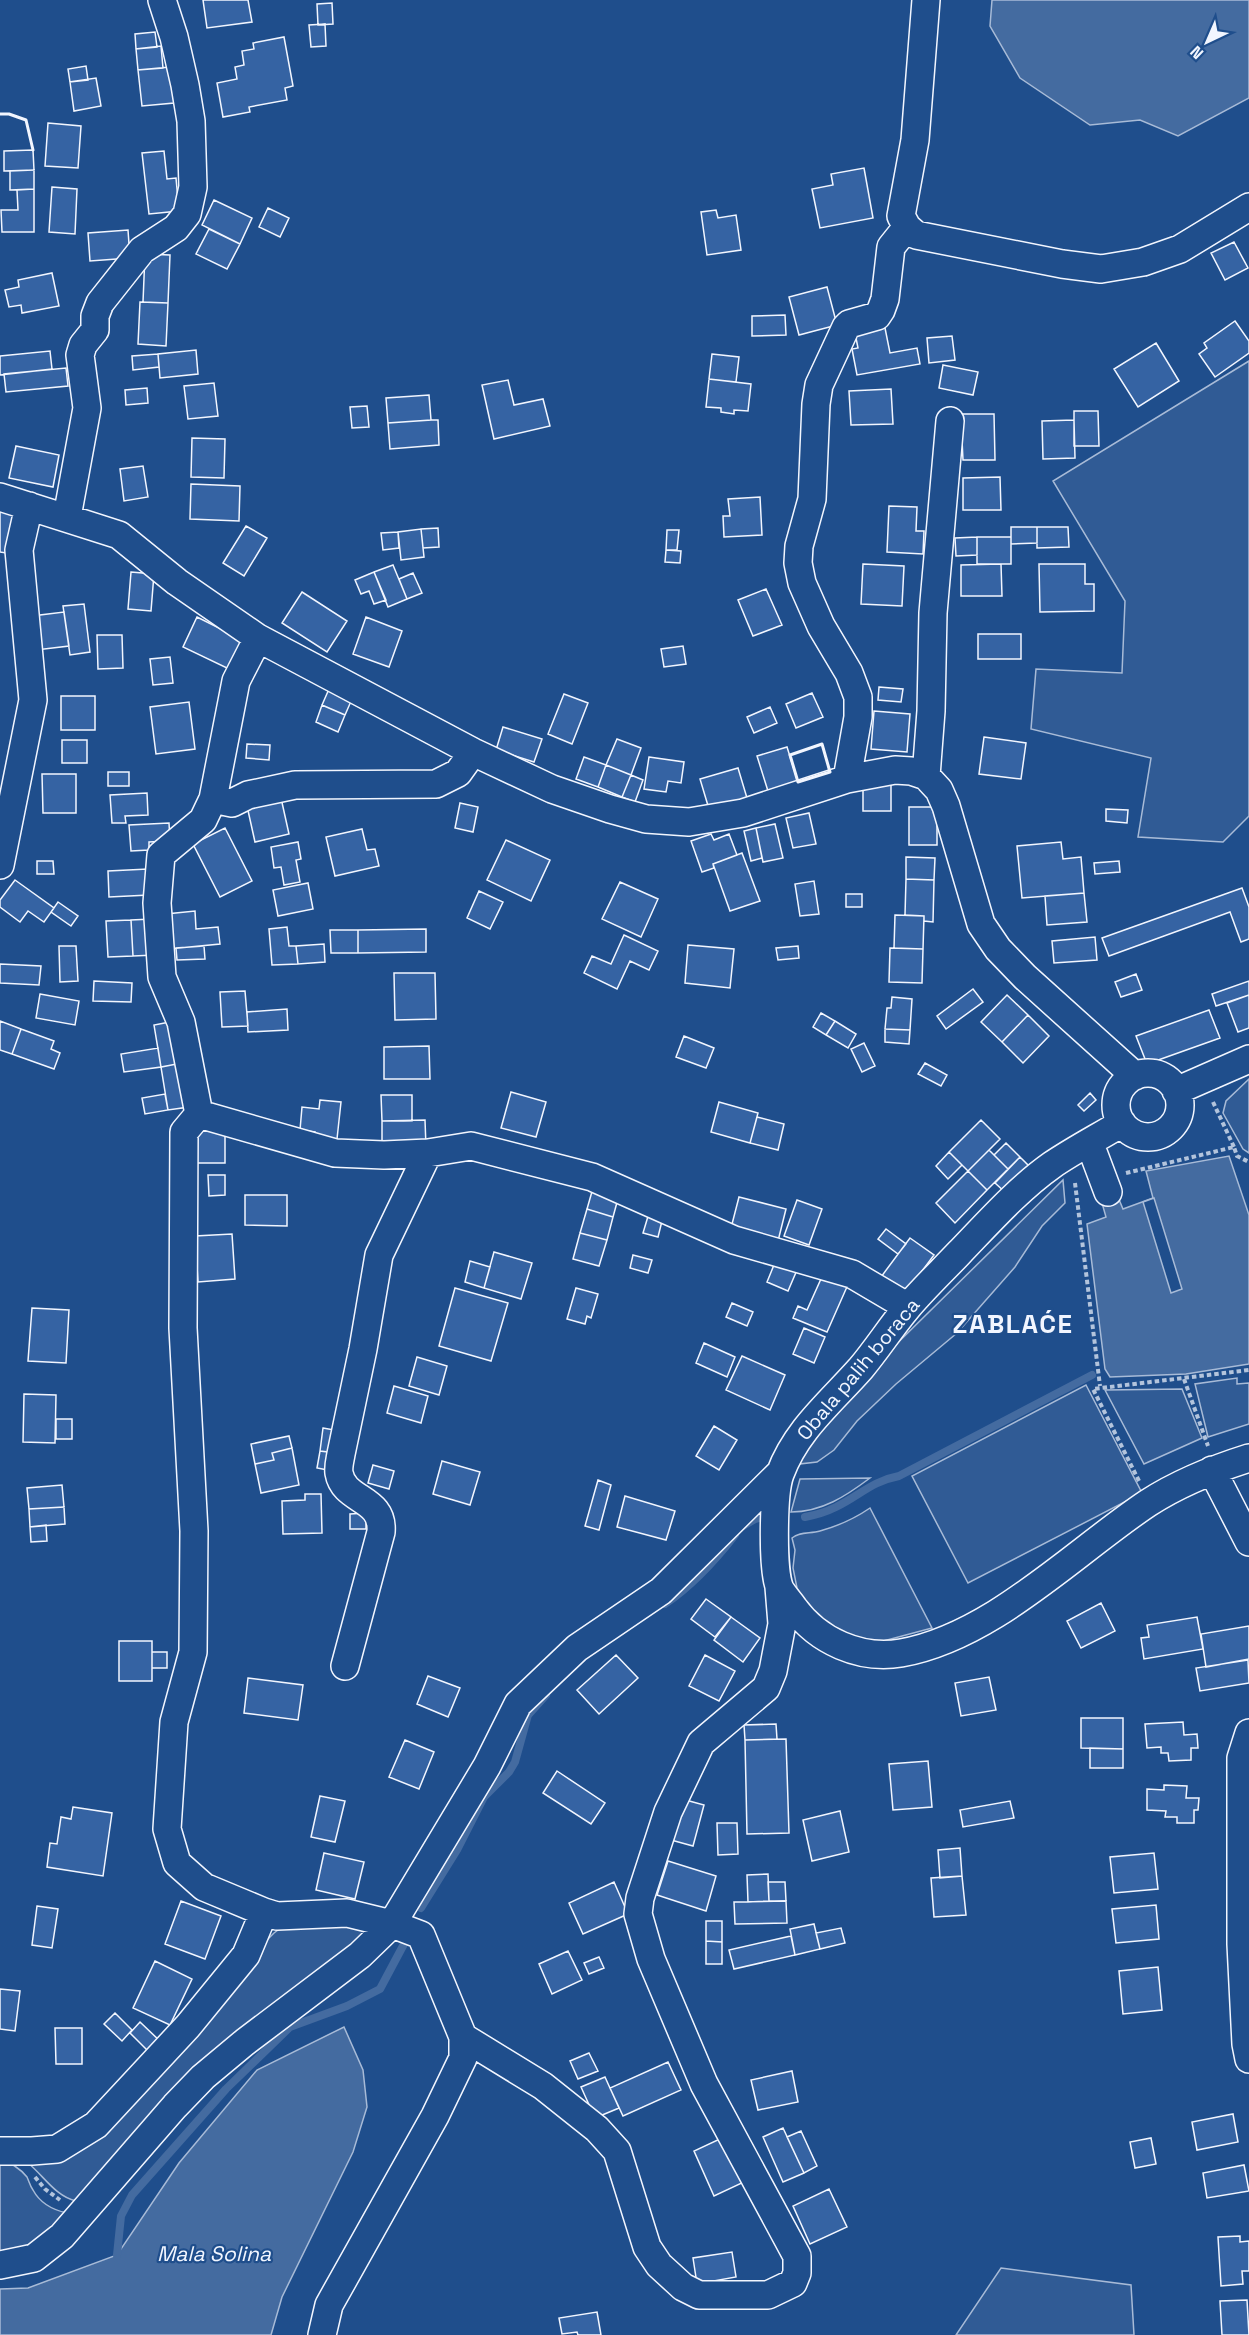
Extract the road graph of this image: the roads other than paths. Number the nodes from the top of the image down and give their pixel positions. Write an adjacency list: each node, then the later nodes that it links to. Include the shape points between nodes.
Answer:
1 (162, 0): 8 (street, via 174,37 191,121 193,187 187,214 176,228 142,250 100,303 95,330 83,345 80,355 87,408)
2 (926, 0): 4 (street, via 915,140 902,216)
3 (1249, 207): 4 (street, via 1180,249 1143,262 1101,269 916,235)
4 (908, 227): 12 (street, via 891,247 881,310 877,316 849,324 841,333 819,385 812,499 799,546 802,583 858,697)
5 (950, 421): 11 (street, via 933,613)
6 (0, 497): 7 (street)
7 (29, 506): 8 (street); 14 (street, via 19,550 33,700)
8 (67, 517): 9 (street, via 119,535 177,582)
9 (258, 638): 10 (street); 13 (street, via 236,681)
10 (473, 752): 12 (street, via 552,789 646,819 689,822 743,813); 13 (street, via 458,773 435,784 295,785 248,795 232,803)
11 (926, 776): 12 (street, via 895,770); 16 (street, via 939,790 946,806 981,924 998,949)
12 (848, 779)
13 (213, 799): 18 (street, via 203,820 161,855 157,903 162,976 181,1022)
14 (0, 865)
15 (1249, 1059): 17 (street)
16 (1135, 1076): 17 (street, via 1163,1077); 19 (street, via 1120,1089 1117,1099 1116,1109)
17 (1176, 1091): 19 (street, via 1180,1110 1162,1134 1143,1136)
18 (199, 1114): 21 (street, via 335,1153); 31 (street, via 184,1132 183,1328 194,1531 193,1652 174,1722 167,1829 177,1863 204,1887)
19 (1122, 1123): 20 (street, Obala palih boraca)
20 (1090, 1144): 22 (street); 23 (street, Obala palih boraca, via 1036,1178)
21 (428, 1153): 23 (street, via 471,1146 592,1177 734,1240 852,1274); 29 (street, via 379,1255 338,1472 342,1483 376,1509 382,1519)
22 (1104, 1182)
23 (908, 1306): 26 (street, Obala palih boraca, via 861,1368 800,1433)
24 (1249, 1458): 25 (street, Obala palih boraca)
25 (1212, 1470): 27 (street); 28 (street, Obala palih boraca, via 1150,1502 988,1618 926,1647 876,1655 846,1649 800,1616)
26 (780, 1473): 28 (street, Obala palih boraca, via 774,1501); 32 (street, via 661,1591 577,1648 518,1704 487,1766)
27 (1249, 1542)
28 (779, 1587): 33 (street, via 782,1624 766,1688 701,1743 668,1812 638,1914 651,1959 704,2084 797,2256 793,2283 768,2295 699,2295 683,2287 659,2265 647,2247 617,2151 597,2129 543,2086)
29 (345, 1666)
30 (1249, 1733): 34 (street, via 1241,1758 1241,1944)
31 (264, 1912): 32 (street, via 277,1916 347,1913); 35 (street, via 246,1955 188,2026 96,2125 57,2149)
32 (392, 1924): 33 (street, via 421,1935); 36 (street, via 360,1955 203,2077 63,2236 34,2258)
33 (462, 2037): 37 (street, via 463,2058 450,2088 329,2306)
34 (1249, 2059)
35 (11, 2151)
36 (0, 2265)
37 (322, 2335)

